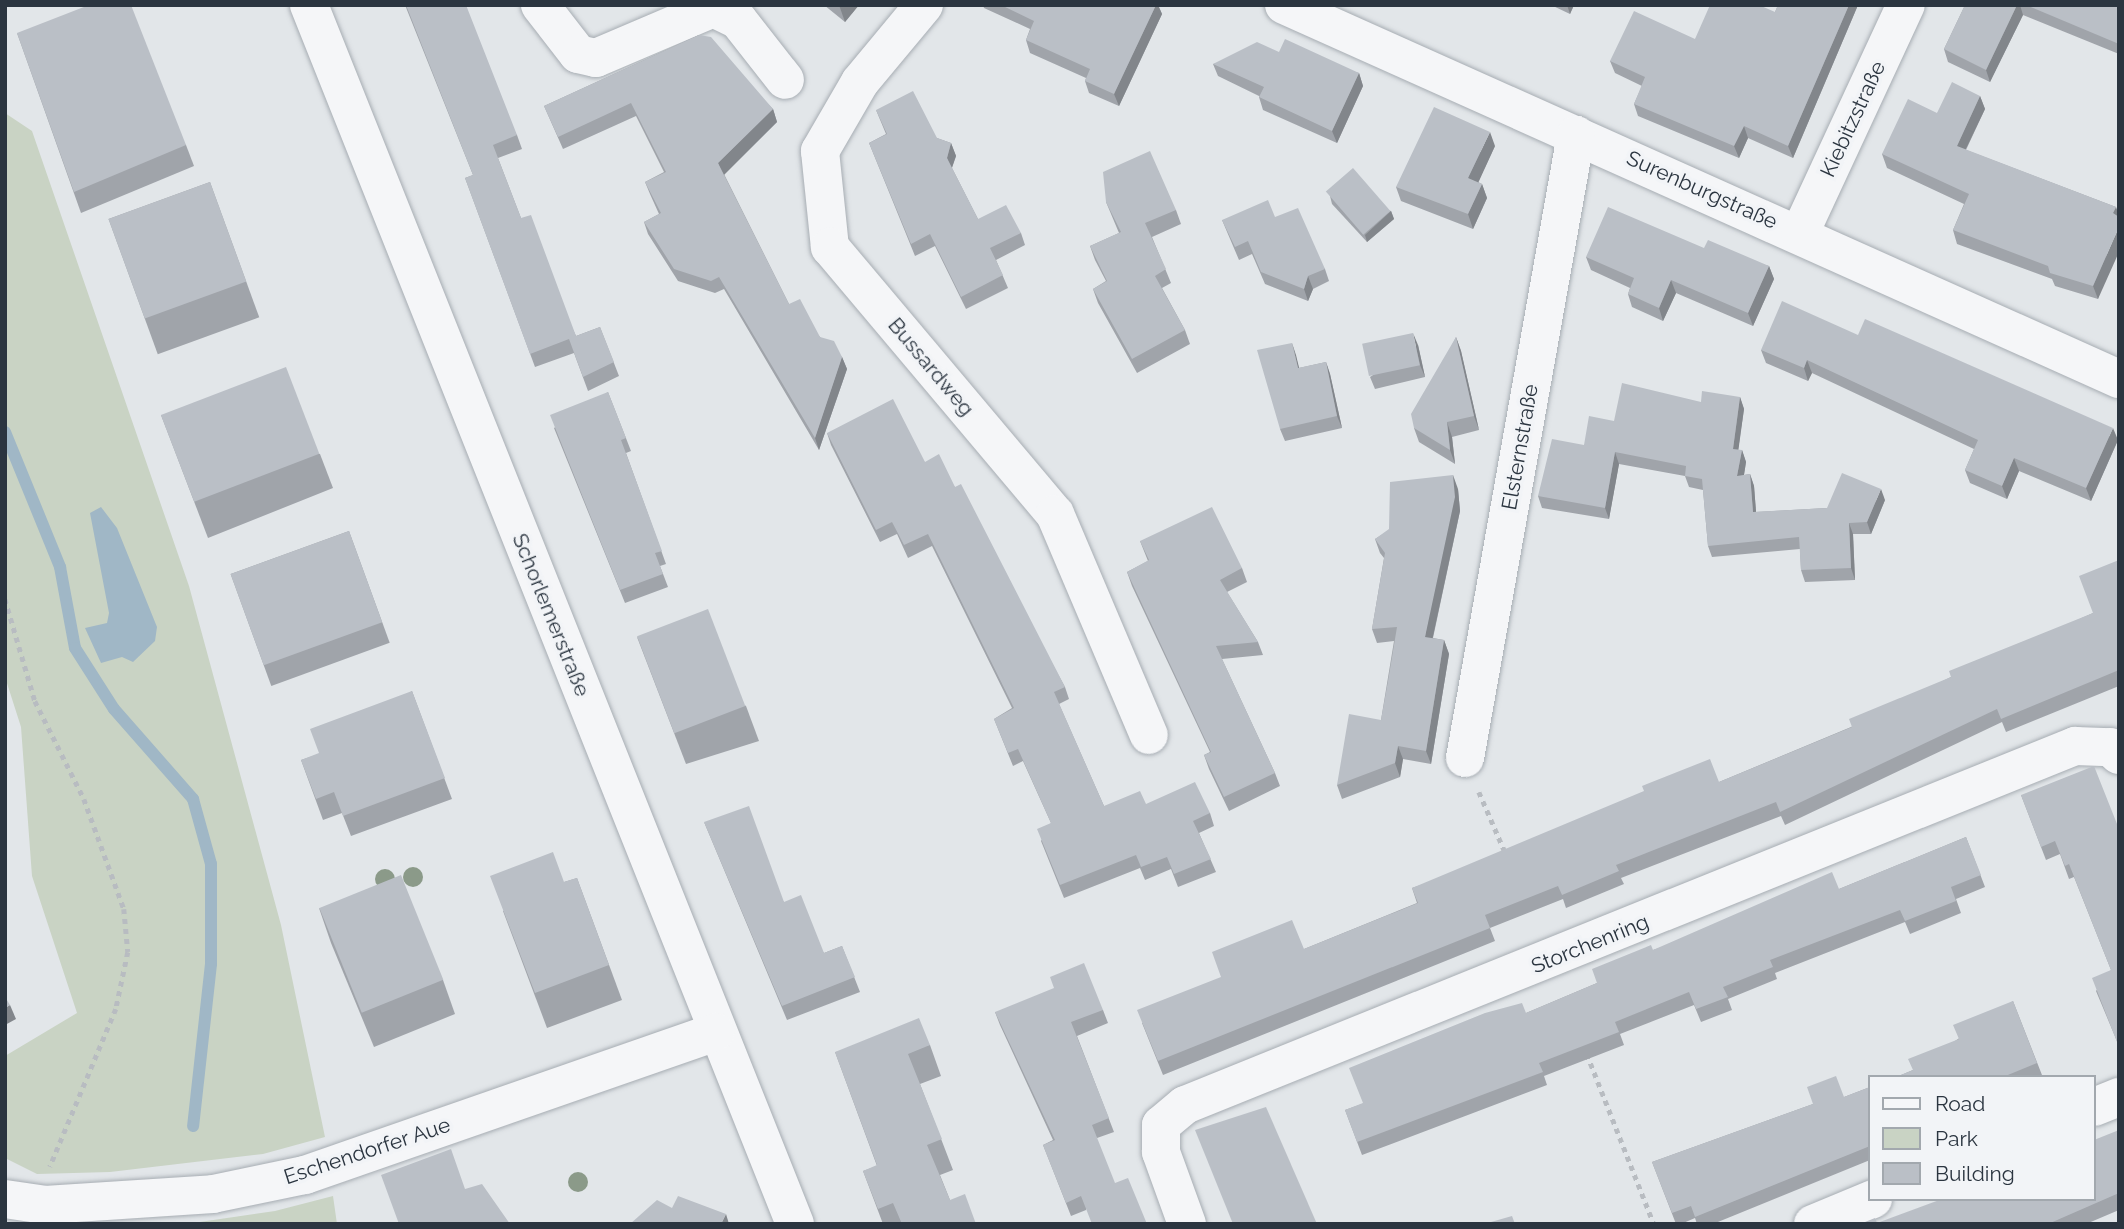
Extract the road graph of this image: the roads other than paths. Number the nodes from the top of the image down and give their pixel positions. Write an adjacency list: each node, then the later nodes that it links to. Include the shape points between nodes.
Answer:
1 (309, 5): 13 (street, Schorlemerstraße)
2 (540, 5): 6 (street, via 578,54 596,58 713,9 738,20)
3 (924, 5): 10 (street, Bussardweg, via 860,82 820,151 830,247 1055,514)
4 (1284, 5): 7 (street, Surenburgstraße)
5 (1906, 5): 8 (street, Kiebitzstraße)
6 (785, 80)
7 (1576, 135): 8 (street, Surenburgstraße); 12 (street, Elsternstraße)
8 (1800, 233): 9 (street, Surenburgstraße)
9 (2119, 379)
10 (1149, 735)
11 (2119, 755): 19 (street, Storchenring, via 2110,747 2075,746 1185,1105 1161,1125 1161,1152)
12 (1465, 758)
13 (716, 1032): 16 (street, Eschendorfer Aue, via 305,1175 213,1194 45,1205); 18 (street, Schorlemerstraße)
14 (2119, 1097): 15 (street)
15 (2096, 1106)
16 (5, 1199)
17 (1868, 1201): 20 (street)
18 (795, 1224)
19 (1188, 1224)
20 (1813, 1224)

